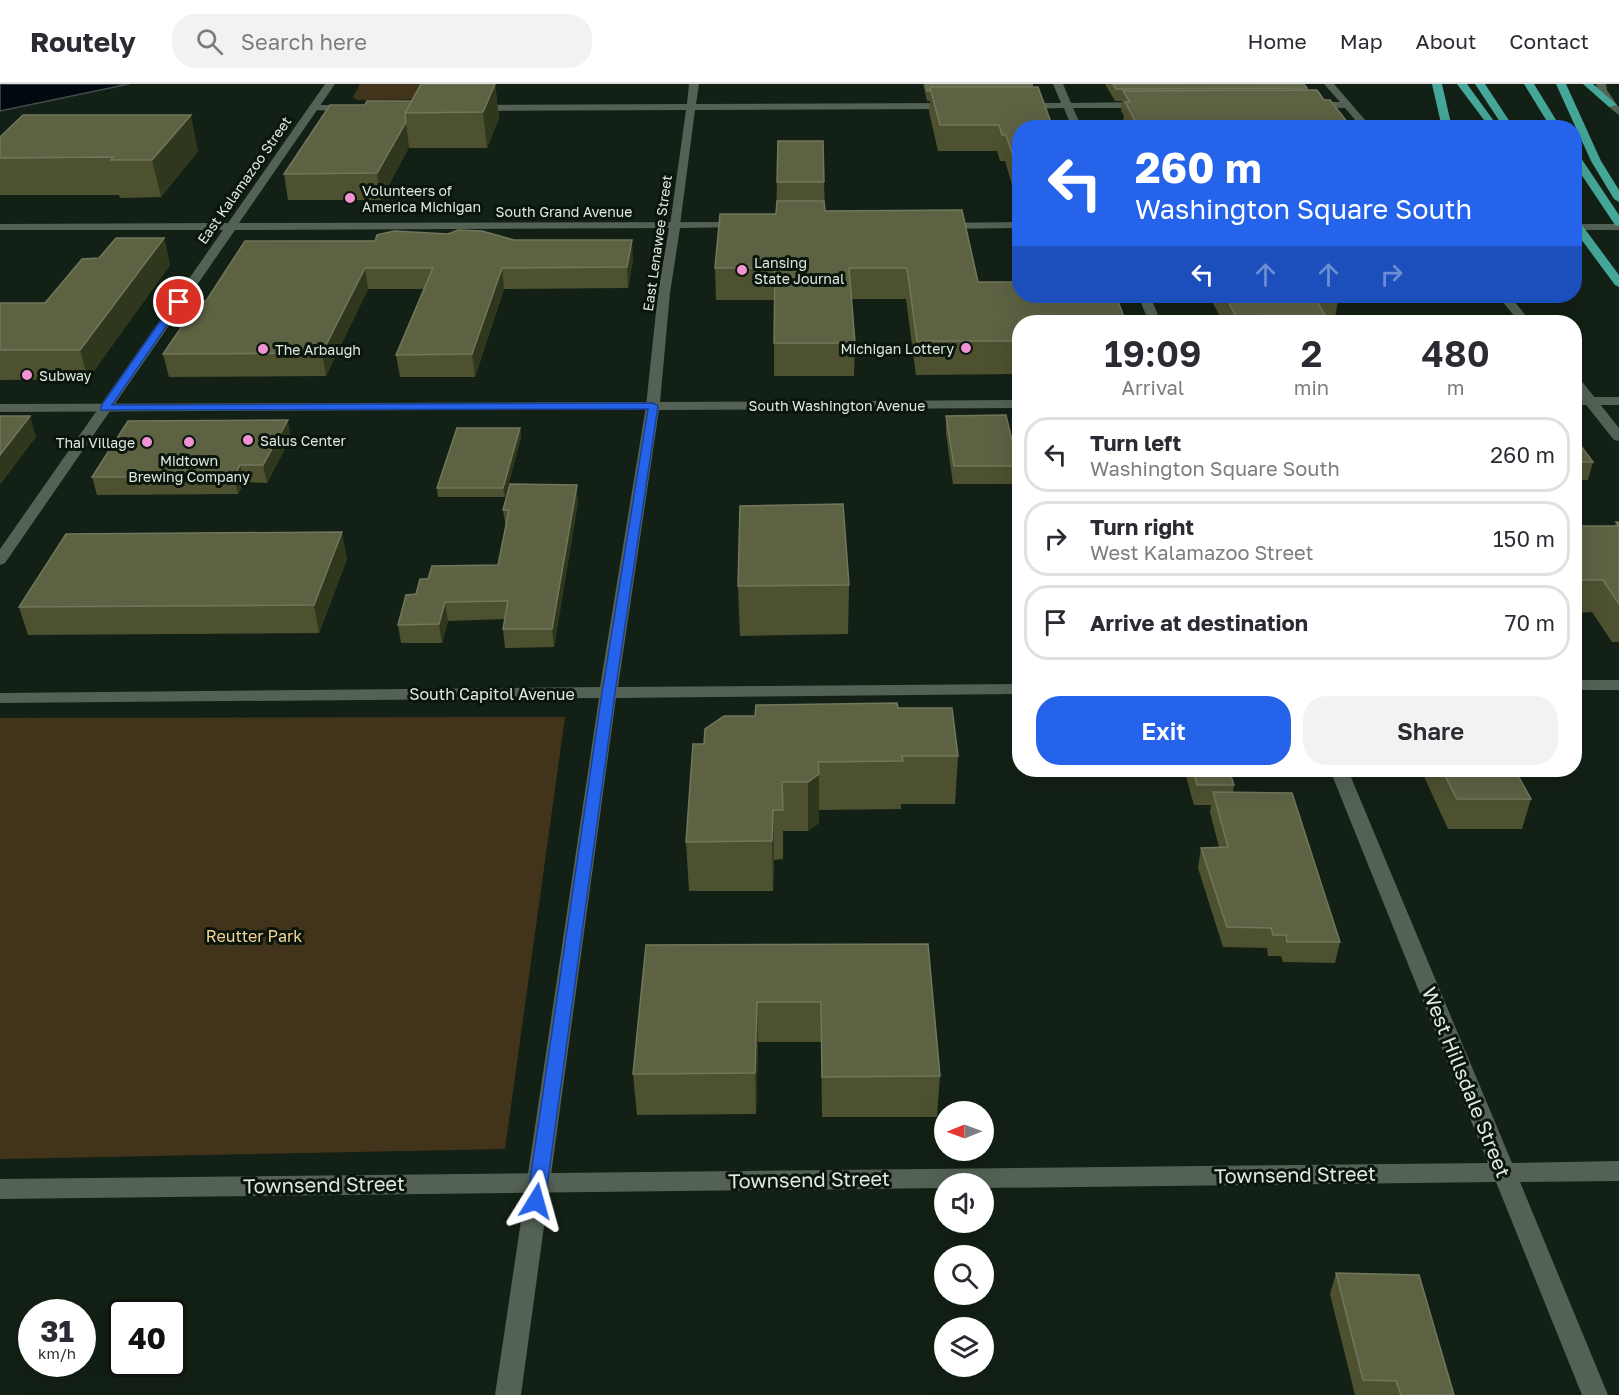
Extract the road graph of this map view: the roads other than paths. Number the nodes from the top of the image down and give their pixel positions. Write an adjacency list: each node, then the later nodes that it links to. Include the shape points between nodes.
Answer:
1 (330, 84): 19 (street, East Kalamazoo Street)
2 (694, 84): 18 (street, East Lenawee Street)
3 (1058, 84): 17 (street)
4 (1329, 84): 14 (street)
5 (1437, 84): 25 (highway)
6 (1462, 84): 26 (highway)
7 (1480, 84): 27 (highway)
8 (1529, 84): 28 (highway)
9 (1561, 84): 29 (highway)
10 (1588, 84): 22 (highway)
11 (1601, 84): 22 (street)
12 (1150, 105): 17 (street)
13 (1299, 105): 14 (street)
14 (1346, 105): 24 (street)
15 (963, 106): 18 (street)
16 (1009, 106): 17 (street)
17 (1068, 106): 23 (street)
18 (691, 107): 21 (street); 34 (street, East Lenawee Street)
19 (312, 108): 20 (street); 39 (street, East Kalamazoo Street)
20 (361, 108)
21 (466, 108)
22 (1616, 108)
23 (1074, 120)
24 (1360, 120)
25 (1445, 120)
26 (1489, 120)
27 (1504, 120)
28 (1551, 120)
29 (1577, 120)
30 (1582, 130): 32 (highway)
31 (1582, 168): 33 (highway)
32 (1619, 199)
33 (1619, 223)
34 (675, 225): 35 (street, South Grand Avenue); 39 (street, South Grand Avenue); 51 (street, East Lenawee Street)
35 (753, 225)
36 (931, 225): 37 (street)
37 (1012, 225)
38 (1582, 225): 41 (street)
39 (230, 226): 40 (street, South Grand Avenue); 53 (street, East Kalamazoo Street)
40 (0, 227)
41 (1619, 227)
42 (1582, 234): 43 (highway)
43 (1619, 283)
44 (1510, 303): 45 (street)
45 (1519, 315)
46 (1582, 391): 48 (street)
47 (1582, 401): 48 (street)
48 (1590, 401): 49 (street); 54 (street)
49 (1619, 401)
50 (1012, 404): 51 (street, South Washington Avenue)
51 (653, 406): 53 (street, South Washington Avenue); 59 (street, East Lenawee Street)
52 (0, 408): 53 (street, South Washington Avenue)
53 (105, 408): 55 (street, East Kalamazoo Street)
54 (1619, 436)
55 (0, 560)
56 (1582, 685): 57 (street)
57 (1619, 685)
58 (1012, 689): 59 (street, South Capitol Avenue)
59 (608, 693): 60 (street, South Capitol Avenue); 64 (street, East Lenawee Street)
60 (0, 698)
61 (1343, 777): 63 (street, West Hillsdale Street)
62 (1619, 1171): 63 (street, Townsend Street)
63 (1504, 1172): 64 (street, Townsend Street); 67 (street, West Hillsdale Street)
64 (539, 1182): 65 (street, Townsend Street); 66 (street, East Lenawee Street)
65 (0, 1189)
66 (508, 1395)
67 (1595, 1395)

